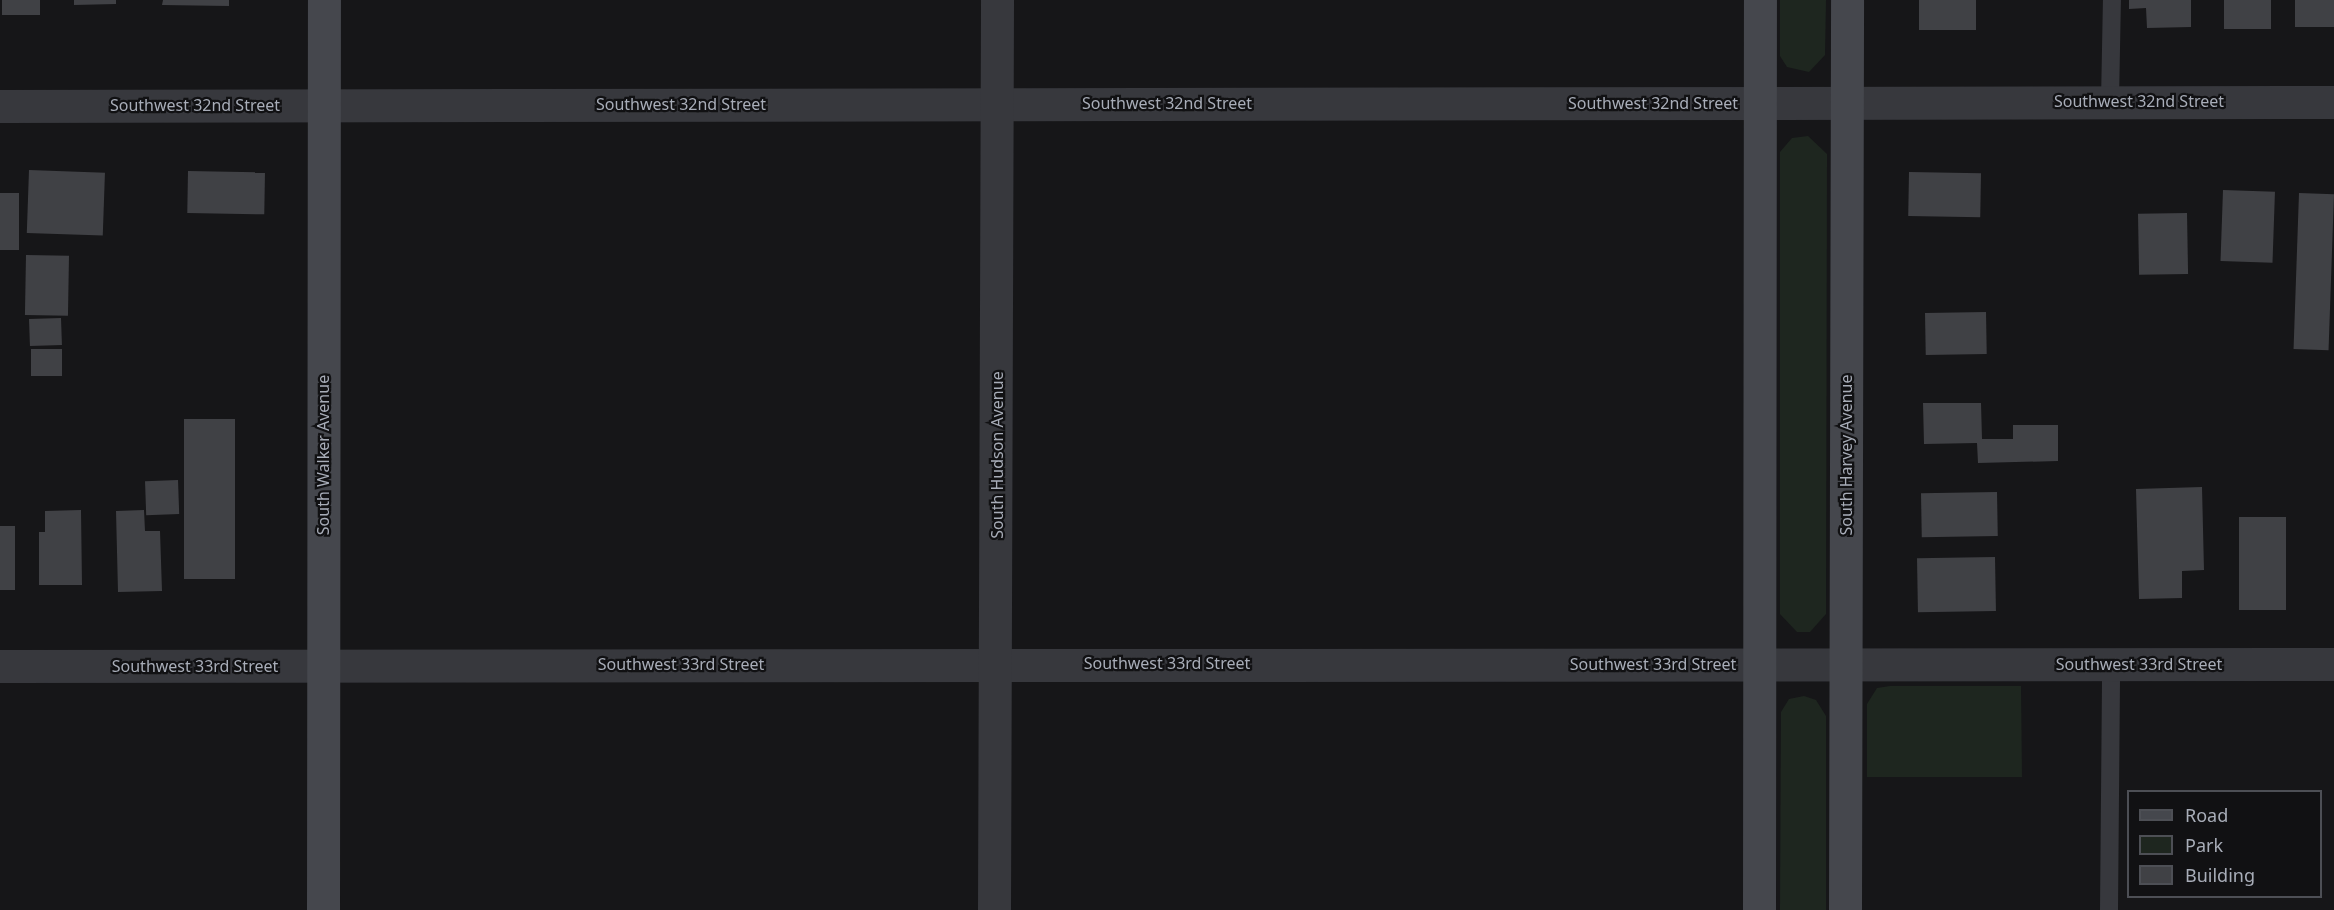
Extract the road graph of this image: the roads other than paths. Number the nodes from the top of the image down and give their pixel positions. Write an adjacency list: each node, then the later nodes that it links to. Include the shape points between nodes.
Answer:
1 (324, 0): 12 (street, South Walker Avenue)
2 (997, 0): 8 (street, South Hudson Avenue)
3 (1760, 0): 9 (street)
4 (1847, 0): 10 (street, South Harvey Avenue)
5 (2112, 0): 6 (lane)
6 (2110, 101): 7 (street, Southwest 32nd Street); 10 (street, Southwest 32nd Street)
7 (2334, 102)
8 (996, 103): 9 (street, Southwest 32nd Street); 12 (street, Southwest 32nd Street); 13 (street, South Hudson Avenue)
9 (1760, 103): 10 (street, Southwest 32nd Street); 14 (street)
10 (1846, 103): 15 (street, South Harvey Avenue)
11 (0, 105): 12 (street, Southwest 32nd Street)
12 (324, 105): 18 (street, South Walker Avenue)
13 (998, 663): 14 (street, Southwest 33rd Street); 18 (street, Southwest 33rd Street); 21 (street, South Hudson Avenue)
14 (1758, 664): 15 (street, Southwest 33rd Street); 22 (street)
15 (1845, 664): 16 (street, Southwest 33rd Street); 23 (street, South Harvey Avenue)
16 (2111, 664): 17 (street, Southwest 33rd Street); 24 (lane)
17 (2334, 664)
18 (323, 665): 19 (street, Southwest 33rd Street); 20 (street, South Walker Avenue)
19 (0, 666)
20 (323, 910)
21 (994, 910)
22 (1759, 910)
23 (1845, 910)
24 (2109, 910)

